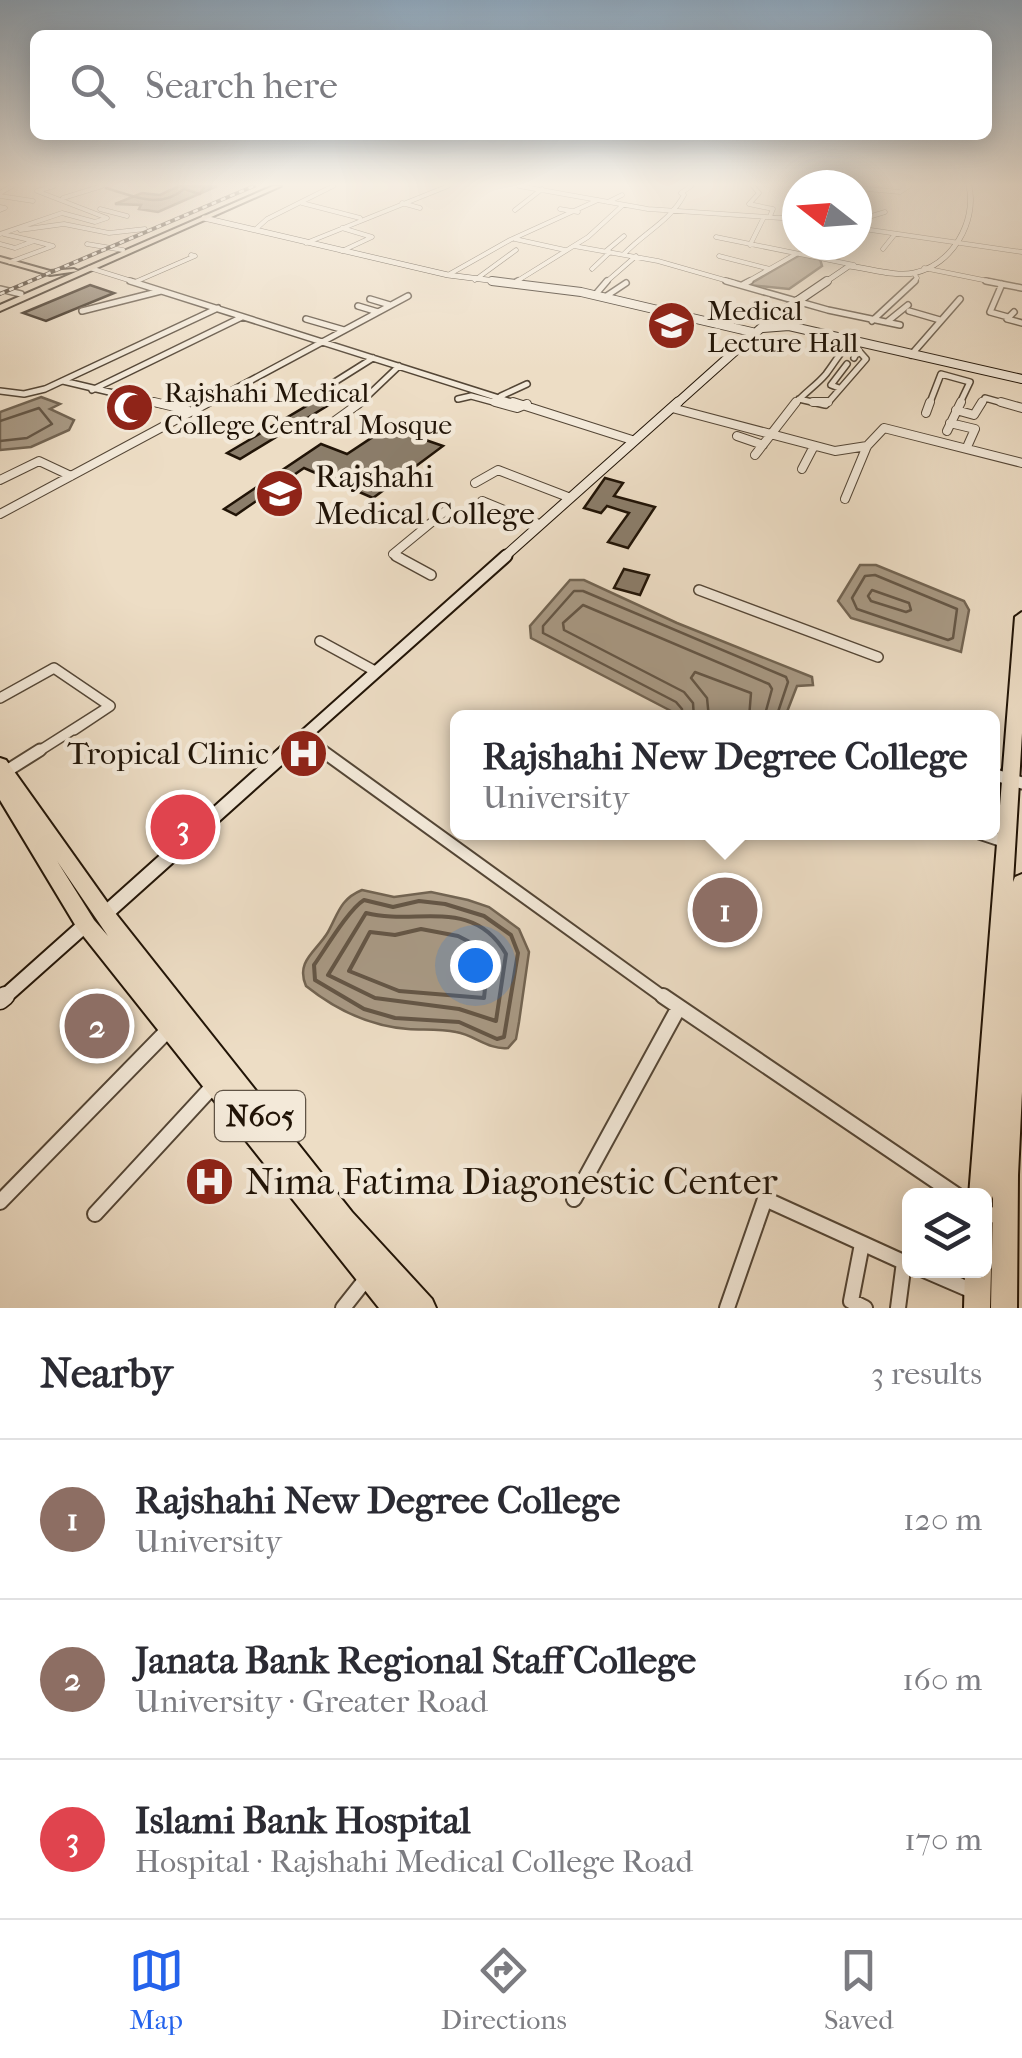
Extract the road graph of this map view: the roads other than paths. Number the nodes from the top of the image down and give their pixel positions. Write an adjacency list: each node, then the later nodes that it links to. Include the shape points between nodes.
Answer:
1 (51, 247): 28 (street)
2 (105, 247): 15 (street)
3 (130, 247): 15 (highway)
4 (138, 247): 30 (highway)
5 (324, 247): 18 (main road)
6 (350, 247): 18 (street)
7 (498, 247): 36 (street)
8 (553, 247): 17 (street)
9 (572, 247): 17 (street)
10 (580, 247): 19 (street)
11 (613, 247): 19 (street)
12 (630, 247): 21 (street)
13 (951, 247): 31 (main road)
14 (990, 247): 20 (street)
15 (123, 250): 34 (highway)
16 (516, 250): 37 (street)
17 (566, 250): 41 (street)
18 (342, 251): 36 (main road)
19 (608, 252): 21 (street); 32 (street)
20 (1022, 252)
21 (624, 254): 23 (street)
22 (192, 255): 39 (street)
23 (636, 256): 43 (street); 48 (street)
24 (719, 256): 33 (street)
25 (786, 260): 33 (street)
26 (829, 260): 29 (street)
27 (0, 262): 28 (main road)
28 (17, 266): 34 (main road); 38 (main road)
29 (854, 266): 35 (main road); 53 (main road)
30 (90, 268): 39 (street); 55 (highway)
31 (924, 268): 35 (main road); 42 (street)
32 (592, 269)
33 (770, 269): 43 (street)
34 (74, 271): 38 (highway)
35 (914, 273): 64 (street, via 914,282)
36 (448, 275): 37 (main road)
37 (474, 280): 41 (main road)
38 (48, 282): 47 (highway)
39 (135, 282): 46 (street)
40 (626, 283): 50 (street)
41 (513, 284): 48 (main road)
42 (1002, 284): 44 (street); 66 (street, via 990,312)
43 (742, 285): 53 (street)
44 (1022, 288)
45 (3, 290): 47 (street)
46 (164, 290): 57 (street); 58 (street)
47 (21, 294): 55 (highway)
48 (594, 295): 50 (main road)
49 (408, 296): 54 (street)
50 (605, 297): 70 (main road)
51 (960, 298): 63 (street)
52 (370, 300): 54 (street)
53 (796, 300): 60 (main road); 64 (street)
54 (390, 305): 59 (street)
55 (0, 306)
56 (358, 306): 59 (street)
57 (219, 308): 61 (street); 78 (street)
58 (82, 311)
59 (378, 312): 69 (street)
60 (776, 315): 68 (main road); 70 (main road)
61 (241, 316): 71 (street); 83 (street)
62 (306, 319): 69 (street)
63 (940, 320): 65 (street, via 908,308); 73 (street)
64 (872, 321): 65 (street)
65 (887, 322): 67 (street)
66 (1022, 323)
67 (900, 325)
68 (789, 326): 70 (main road); 72 (main road)
69 (344, 330): 71 (street)
70 (756, 331): 90 (main road); 98 (main road)
71 (321, 341): 74 (street); 93 (street)
72 (854, 341): 73 (main road); 88 (street)
73 (911, 355): 76 (main road)
74 (373, 358): 75 (street); 84 (street)
75 (399, 366): 86 (street); 95 (street)
76 (947, 369): 77 (main road); 80 (street); 94 (street)
77 (969, 369): 79 (main road); 80 (street)
78 (64, 381): 83 (street); 85 (street, via 24,394)
79 (1022, 381)
80 (970, 382): 92 (street)
81 (528, 384): 86 (street)
82 (839, 388): 82 (street, via 830,385 858,350 866,359); 88 (street, via 826,406)
83 (92, 390): 93 (street)
84 (322, 390)
85 (0, 391)
86 (500, 396): 89 (street)
87 (458, 399): 89 (street)
88 (799, 399): 96 (street)
89 (527, 404): 98 (street)
90 (672, 408): 96 (street); 122 (main road)
91 (1022, 408): 92 (street, via 982,398 974,415)
92 (956, 410): 102 (street, via 949,427 975,430)
93 (191, 411): 106 (street)
94 (926, 412)
95 (318, 433)
96 (770, 435): 99 (street); 100 (street)
97 (737, 436): 99 (street)
98 (632, 440): 109 (main road)
99 (763, 445): 103 (street)
100 (814, 446): 101 (street); 105 (street)
101 (868, 446): 102 (street, via 884,428); 110 (street)
102 (967, 447): 104 (street)
103 (755, 455)
104 (1022, 463)
105 (802, 469)
106 (70, 476): 107 (street, via 38,461); 113 (street)
107 (0, 480)
108 (475, 483): 109 (street, via 498,470)
109 (568, 498): 114 (main road)
110 (845, 498)
111 (482, 501): 114 (street)
112 (449, 508): 115 (street, via 393,554)
113 (0, 514)
114 (539, 524): 120 (main road)
115 (430, 575)
116 (699, 590): 119 (street, via 755,616)
117 (1022, 617): 124 (highway)
118 (320, 642): 120 (street)
119 (878, 656)
120 (375, 670): 128 (main road)
121 (0, 698): 123 (street, via 54,668 110,706)
122 (305, 740): 128 (main road); 131 (street)
123 (2, 774): 128 (highway, N605)
124 (1009, 779): 126 (highway)
125 (1000, 840): 126 (street)
126 (1006, 842): 135 (highway)
127 (1022, 883): 129 (highway)
128 (96, 918): 130 (main road); 132 (highway, N605); 148 (highway, N605, via 343,1221)
129 (1020, 949): 139 (highway)
130 (0, 1000)
131 (679, 1007): 134 (street); 136 (street)
132 (172, 1026): 133 (highway, N605); 137 (street)
133 (216, 1084): 138 (street); 142 (highway, N605)
134 (946, 1188)
135 (982, 1188)
136 (574, 1199)
137 (0, 1202)
138 (95, 1214)
139 (995, 1215): 152 (highway)
140 (862, 1244): 141 (street); 149 (street, via 765,1199); 150 (street, via 851,1300)
141 (902, 1261)
142 (368, 1276): 146 (street); 147 (highway, N605)
143 (904, 1278): 151 (street)
144 (945, 1278): 145 (street)
145 (978, 1291)
146 (343, 1308)
147 (396, 1308)
148 (423, 1308)
149 (726, 1308)
150 (865, 1308)
151 (898, 1308)
152 (1004, 1308)

